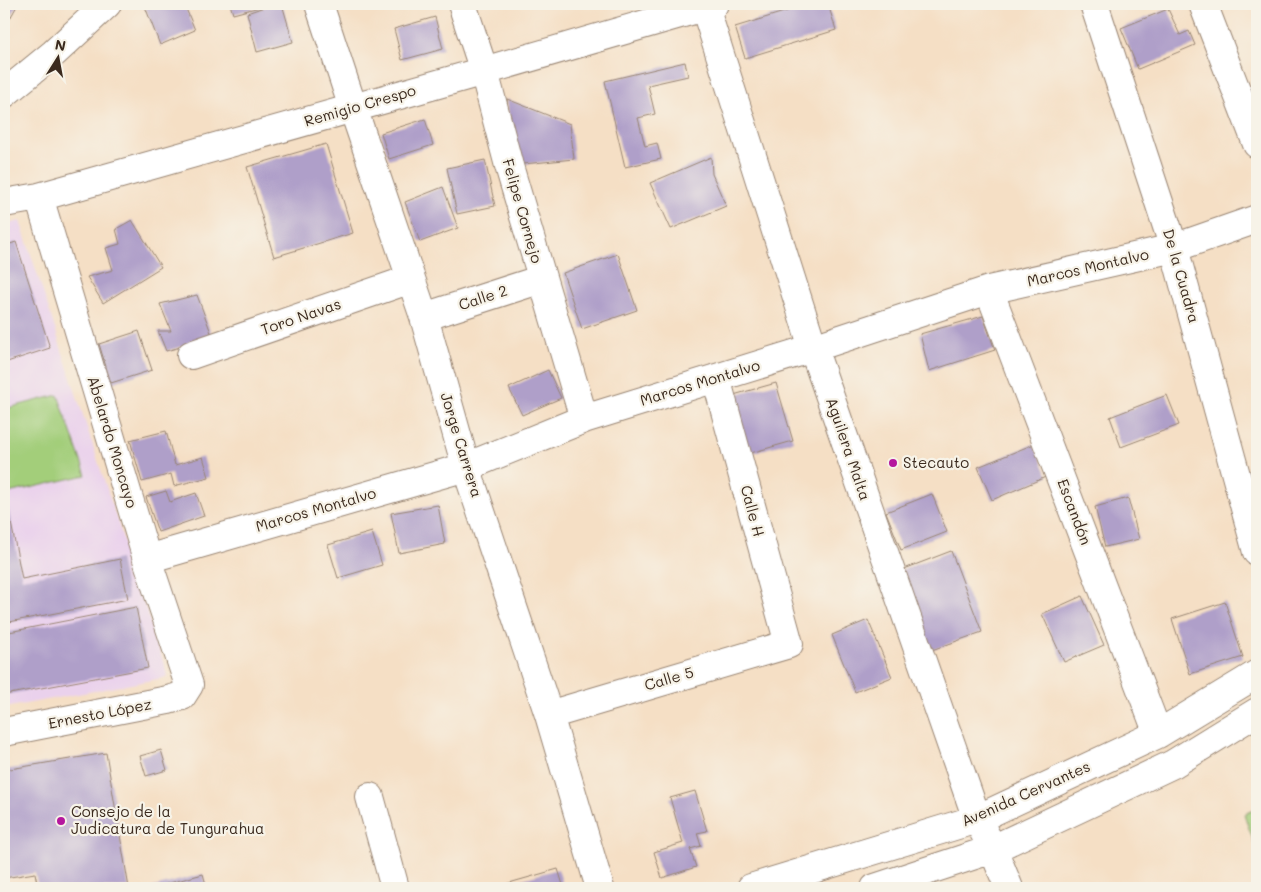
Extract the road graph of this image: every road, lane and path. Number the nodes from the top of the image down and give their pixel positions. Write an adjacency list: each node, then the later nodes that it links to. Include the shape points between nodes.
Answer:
1 (107, 4): 8 (street)
2 (319, 4): 9 (street, Jorge Carrera)
3 (462, 4): 7 (street, Felipe Cornejo)
4 (1094, 4): 14 (street, De la Cuadra)
5 (1203, 4): 10 (street)
6 (707, 5): 7 (street, Remigio Crespo); 19 (street, Aguilera Malta)
7 (484, 71): 9 (street, Remigio Crespo); 16 (street, Felipe Cornejo)
8 (4, 94)
9 (352, 108): 11 (street, Remigio Crespo); 15 (street, Jorge Carrera)
10 (1257, 144)
11 (39, 197): 12 (street, Remigio Crespo); 25 (street, Abelardo Moncayo)
12 (4, 203)
13 (1257, 219): 14 (street, Marcos Montalvo)
14 (1174, 248): 17 (street, Marcos Montalvo); 24 (street, De la Cuadra)
15 (410, 279): 18 (street, Jorge Carrera); 20 (street, Toro Navas)
16 (542, 279): 18 (street, Calle 2); 22 (street, Felipe Cornejo)
17 (989, 290): 19 (street, Marcos Montalvo); 32 (street, Escandón)
18 (424, 317): 23 (street, Jorge Carrera)
19 (813, 348): 21 (street, Marcos Montalvo); 34 (street, Aguilera Malta)
20 (192, 355)
21 (716, 378): 22 (street, Marcos Montalvo); 26 (street, Calle H)
22 (584, 419): 23 (street, Marcos Montalvo)
23 (466, 467): 25 (street, Marcos Montalvo); 30 (street, Jorge Carrera)
24 (1257, 552)
25 (147, 559): 28 (street, Abelardo Moncayo)
26 (789, 644): 30 (street, Calle 5)
27 (1257, 674): 32 (street, Avenida Cervantes)
28 (189, 685): 31 (street, Ernesto López, via 182,696 168,700)
29 (1257, 712): 35 (street, via 1173,764)
30 (548, 715): 37 (street, Jorge Carrera)
31 (4, 732)
32 (1158, 734): 34 (street, Avenida Cervantes)
33 (370, 797): 36 (street)
34 (977, 819): 35 (street, Aguilera Malta); 38 (street, Avenida Cervantes)
35 (993, 849): 39 (street); 40 (street, Aguilera Malta)
36 (395, 888)
37 (600, 888)
38 (751, 888)
39 (875, 888)
40 (1009, 888)

